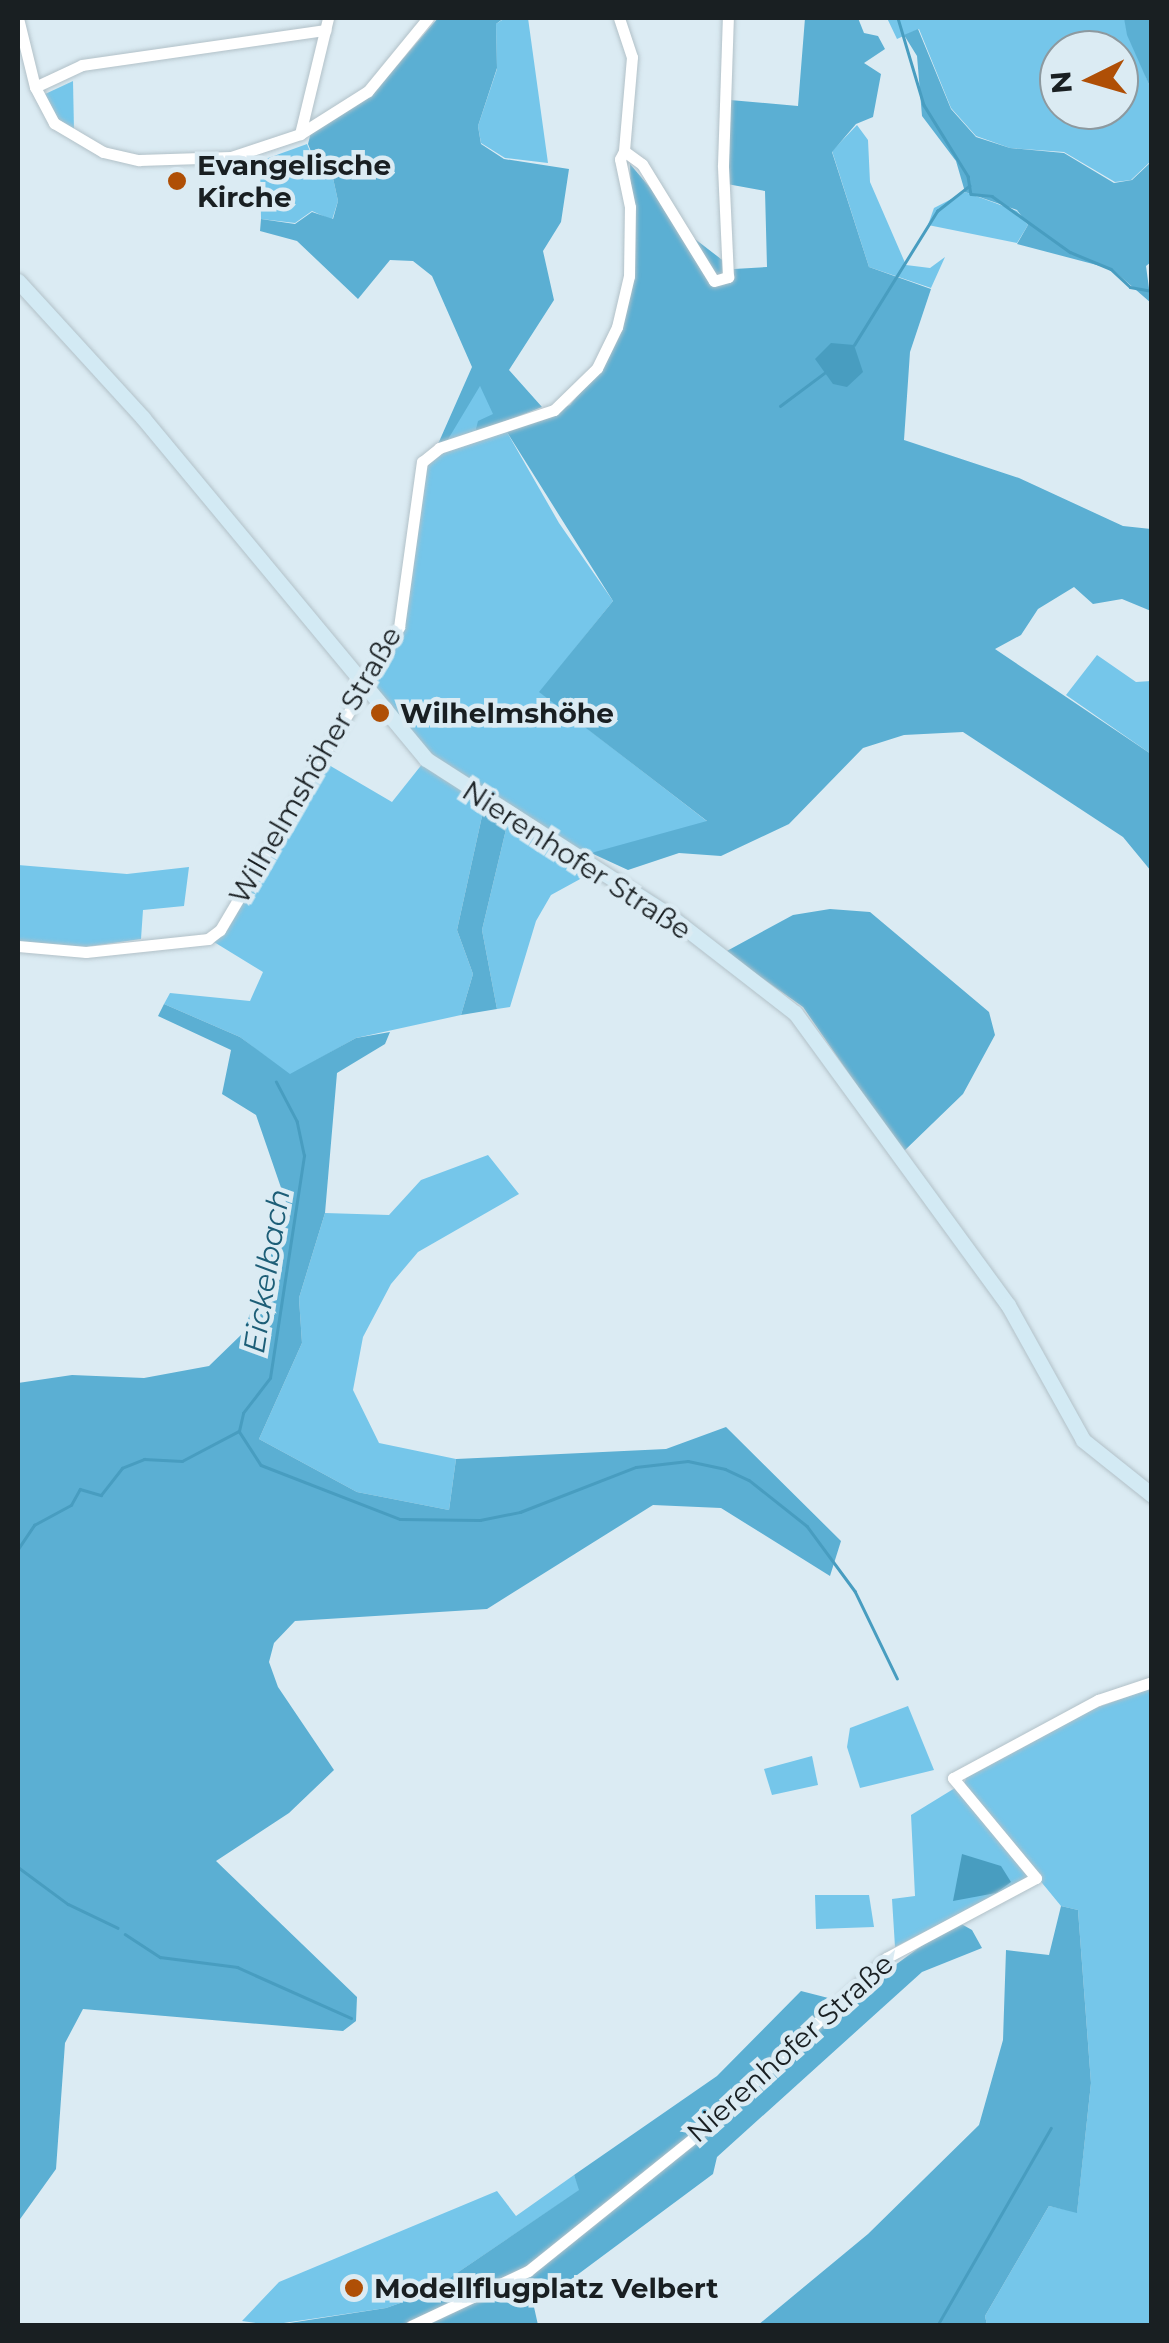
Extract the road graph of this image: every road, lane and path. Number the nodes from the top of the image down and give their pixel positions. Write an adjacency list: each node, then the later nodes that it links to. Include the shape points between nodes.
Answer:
1 (18, 18): 6 (street)
2 (428, 18): 7 (street, via 368,92)
3 (618, 18): 8 (street, Wilhelmshöher Straße, via 632,57)
4 (728, 18): 8 (street, via 728,277 722,284 642,164)
5 (326, 24): 6 (street, via 82,66); 7 (street)
6 (35, 86): 7 (street, via 54,123 77,140 139,160 231,157)
7 (300, 134)
8 (624, 151): 10 (street, Wilhelmshöher Straße, via 632,242 617,327 596,368 568,400 438,448 422,462 399,627)
9 (18, 282): 10 (street, Nierenhofer Straße, via 143,418)
10 (362, 684): 11 (street, Wilhelmshöher Straße, via 215,936 79,952); 12 (street, Nierenhofer Straße, via 400,734 470,793 666,913 794,1013 1008,1305 1083,1440)
11 (18, 946)
12 (1152, 1495)
13 (1152, 1682): 14 (street, Nierenhofer Straße, via 1074,1712 953,1778 1036,1878 886,1958 697,2135 528,2270)
14 (410, 2326)

